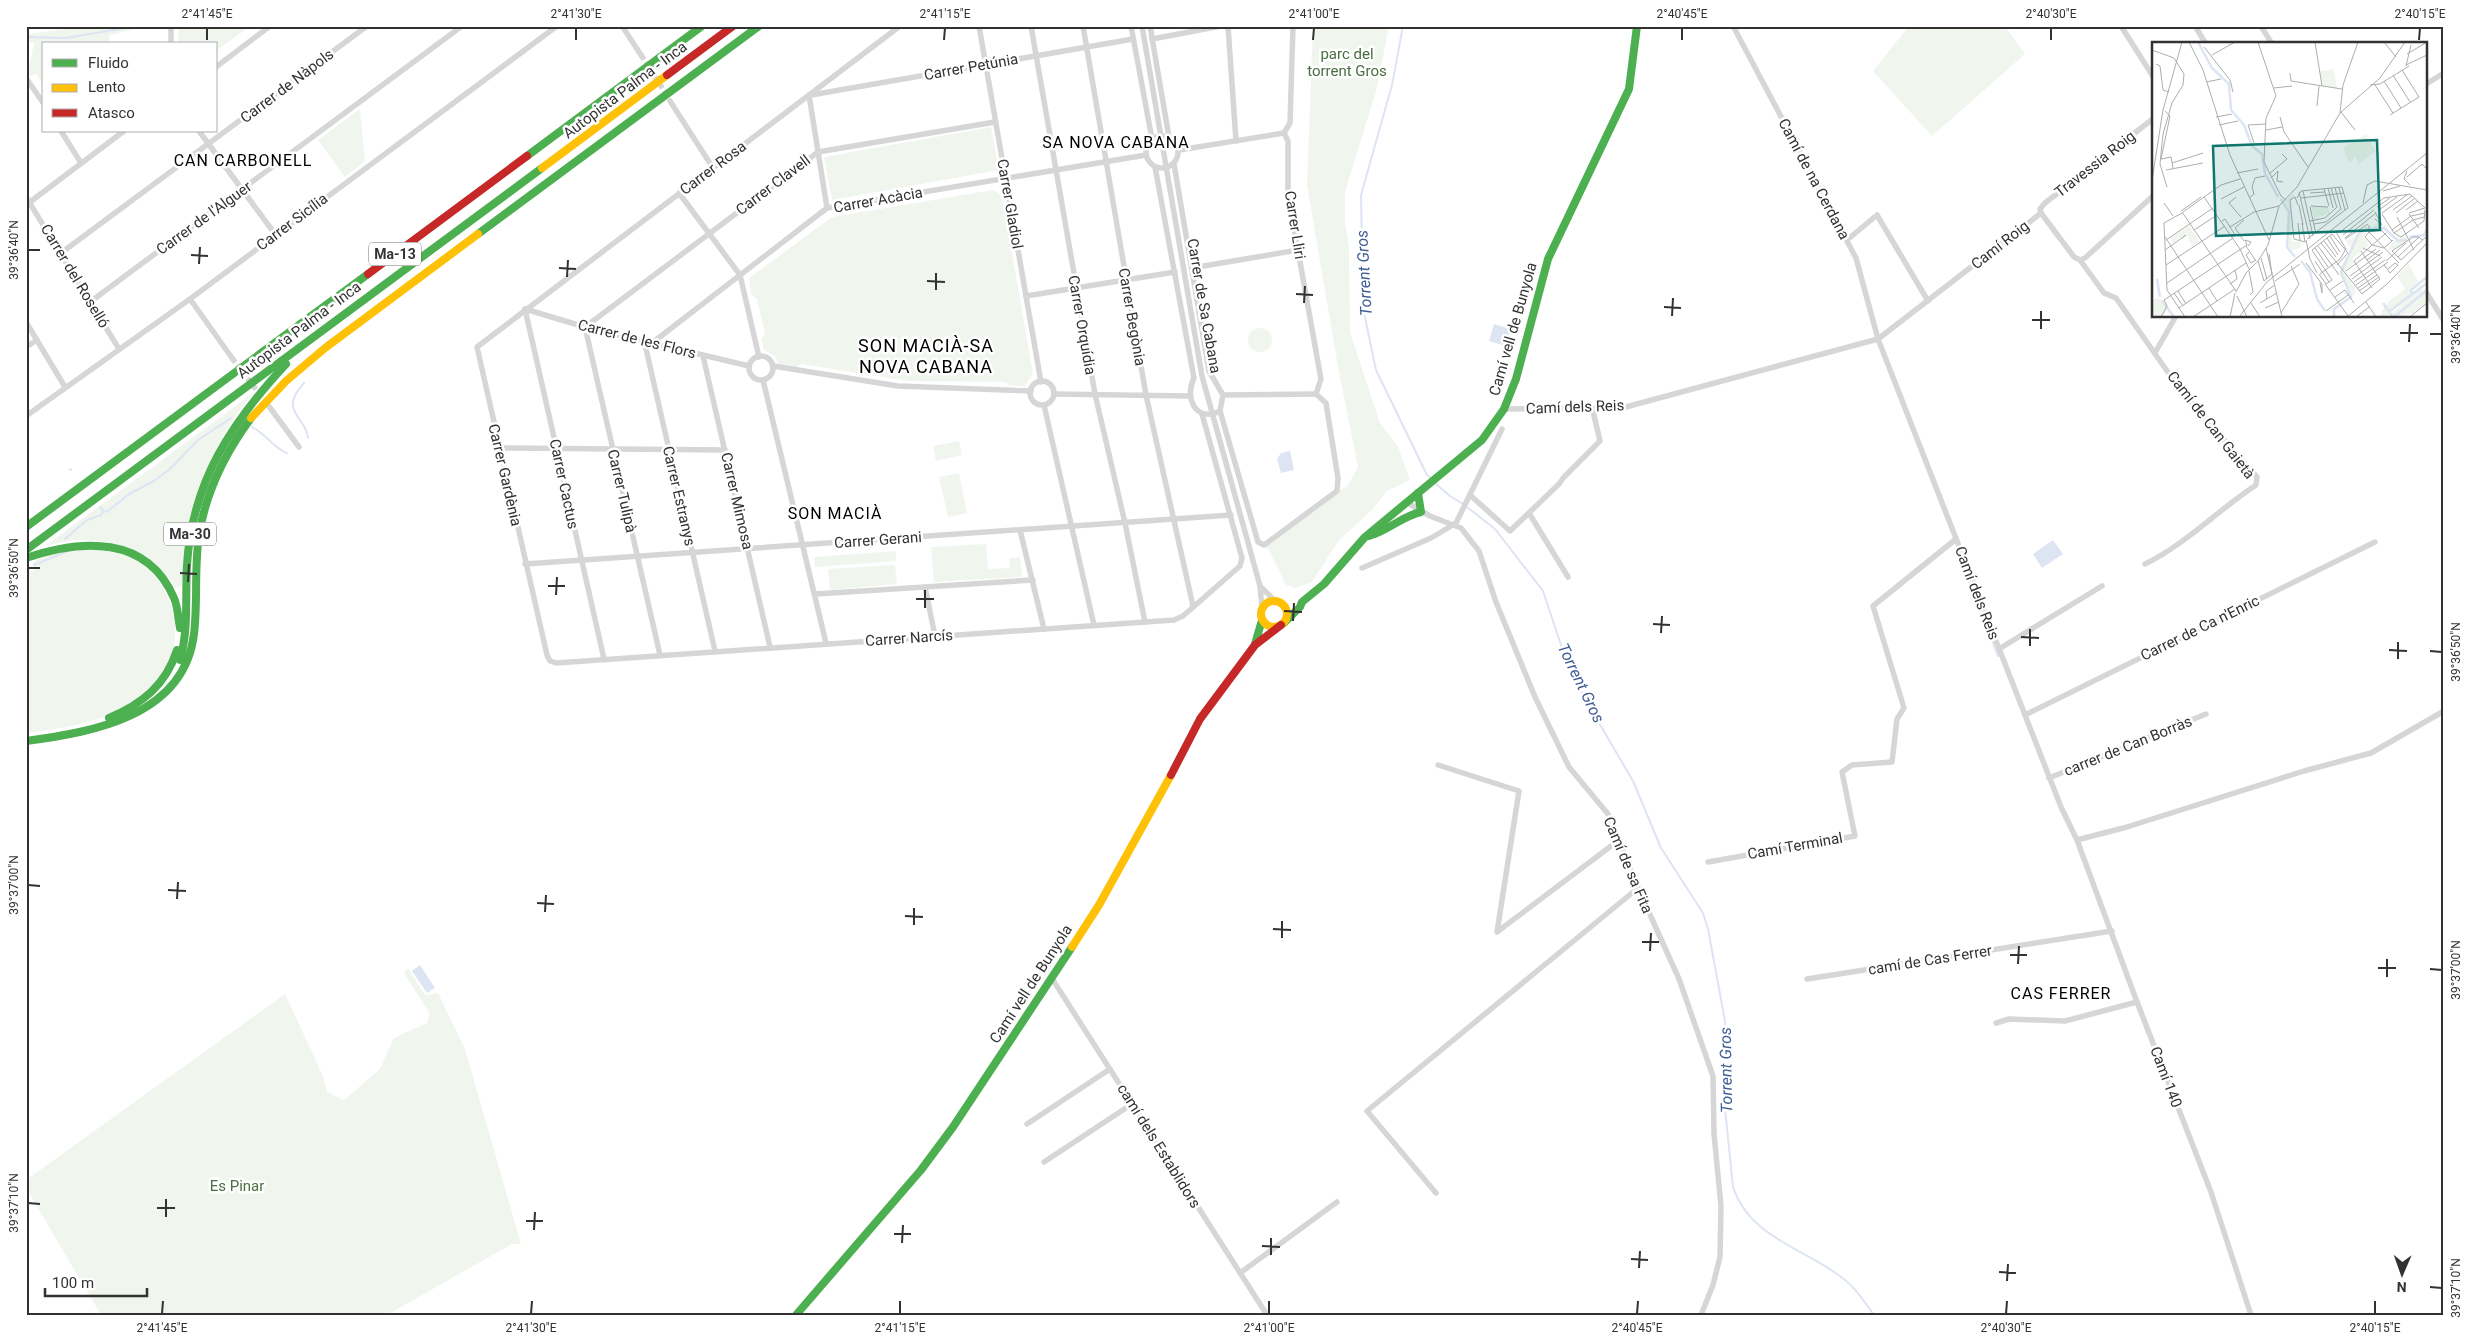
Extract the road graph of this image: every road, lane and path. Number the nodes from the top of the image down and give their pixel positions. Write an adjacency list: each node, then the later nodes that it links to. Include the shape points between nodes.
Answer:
1 (270, 26): 31 (street)
2 (367, 26): 50 (street, Carrer de Nàpols)
3 (462, 26): 62 (street, Carrer de l'Alguer)
4 (557, 26): 68 (street, Carrer Sicília)
5 (622, 26): 29 (street)
6 (702, 26): 142 (main road, Autopista Palma - Inca / Ma-13)
7 (733, 26): 94 (main road, Autopista Palma - Inca / Ma-13)
8 (759, 26): 185 (main road, via 325,348 262,402 230,446 206,504 196,550 193,640 185,663 175,682 152,705 130,718)
9 (900, 26): 37 (street, Carrer Rosa)
10 (979, 26): 32 (street, Carrer Gladiol)
11 (1031, 26): 30 (street, Carrer Orquídia)
12 (1083, 26): 28 (street, Carrer Begònia)
13 (1131, 26): 25 (street)
14 (1142, 26): 46 (street, Carrer de Sa Cabana)
15 (1150, 26): 24 (street)
16 (1221, 26): 24 (street)
17 (1228, 26): 49 (street)
18 (1293, 26): 45 (street, Carrer Lliri, via 1290,123)
19 (1637, 26): 120 (main road, Camí vell de Bunyola, via 1629,89 1548,259 1516,379)
20 (1733, 26): 70 (street, Camí de na Cerdana)
21 (2121, 26): 34 (street)
22 (2195, 26): 26 (street)
23 (2261, 26): 27 (street)
24 (1152, 39): 47 (street)
25 (1133, 40): 28 (street, Carrer Petúnia); 48 (street)
26 (2205, 42)
27 (2271, 42)
28 (1087, 48): 30 (street, Carrer Petúnia); 54 (street, Carrer Begònia)
29 (640, 54)
30 (1036, 56): 32 (street, Carrer Petúnia); 60 (street, Carrer Orquídia)
31 (218, 65)
32 (985, 65): 37 (street, Carrer Petúnia); 41 (street, Carrer Gladiol)
33 (2444, 73): 36 (street)
34 (2152, 75)
35 (26, 78): 39 (street)
36 (2428, 83)
37 (809, 95): 52 (street); 58 (street, Carrer Rosa)
38 (670, 100): 58 (street)
39 (42, 101)
40 (2152, 120): 67 (street, Travessia Roig, via 2045,203)
41 (995, 122): 52 (street, Carrer Clavell); 61 (street, Carrer Gladiol)
42 (62, 132): 55 (street)
43 (123, 132): 55 (street)
44 (200, 132): 50 (street)
45 (1284, 133): 49 (street); 71 (street, Carrer Lliri, via 1288,140 1288,196)
46 (1159, 136): 47 (street); 48 (street); 59 (street, Carrer de Sa Cabana)
47 (1169, 137): 51 (street)
48 (1152, 139): 53 (street)
49 (1236, 141): 51 (street)
50 (210, 144): 62 (street); 72 (street, Carrer de Nàpols)
51 (1179, 150): 56 (street)
52 (818, 152): 66 (street); 69 (street, Carrer Clavell)
53 (1146, 155): 54 (street, Carrer Acàcia); 57 (street)
54 (1106, 162): 60 (street, Carrer Acàcia); 77 (street, Carrer Begònia)
55 (81, 163): 65 (street)
56 (1174, 164): 59 (street); 74 (street)
57 (1155, 167): 59 (street); 75 (street)
58 (713, 168): 63 (street, Carrer Rosa)
59 (1165, 168): 104 (street, Carrer de Sa Cabana)
60 (1057, 170): 61 (street, Carrer Acàcia); 78 (street, Carrer Orquídia)
61 (1005, 178): 66 (street, Carrer Acàcia); 80 (street, Carrer Gladiol)
62 (243, 190): 68 (street); 83 (street, Carrer de l'Alguer)
63 (679, 193): 69 (street); 86 (street, Carrer Rosa)
64 (2152, 197): 73 (street)
65 (27, 201): 72 (street, Carrer del Roselló)
66 (827, 208): 76 (street, Carrer Acàcia)
67 (2041, 213): 73 (street, Camí Roig, via 2074,257); 82 (street, Camí Roig)
68 (275, 234): 81 (street, Carrer Sicília)
69 (709, 234): 76 (street); 90 (street, Carrer Clavell)
70 (1847, 240): 82 (street, via 1877,216); 91 (street, Camí de na Cerdana, via 1862,276)
71 (1298, 250): 74 (street); 113 (street, Carrer Lliri, via 1321,379)
72 (62, 253): 83 (street, Carrer del Roselló)
73 (2080, 260): 98 (street, Camí Roig, via 2104,293 2116,298)
74 (1192, 268): 107 (street, via 1209,371)
75 (1175, 272): 77 (street); 105 (street)
76 (740, 275): 95 (street, Carrer Acàcia); 100 (street)
77 (1125, 280): 78 (street); 114 (street, Carrer Begònia)
78 (1076, 288): 80 (street); 112 (street, Carrer Orquídia)
79 (2428, 295): 85 (street)
80 (1026, 296): 108 (street, Carrer Gladiol)
81 (190, 299): 97 (street, Carrer Sicília); 101 (street)
82 (1928, 301): 91 (street, Camí Roig)
83 (90, 302): 97 (street, Carrer del Roselló)
84 (2444, 304): 85 (street)
85 (2437, 308): 88 (street)
86 (525, 309): 90 (street, Carrer de les Flors); 127 (street, Carrer Gardènia, via 477,347); 128 (street, Carrer Cactus)
87 (2175, 318): 98 (street)
88 (2444, 321)
89 (26, 322): 92 (street)
90 (585, 326): 93 (street, Carrer de les Flors); 129 (street, Carrer Tulipà)
91 (1878, 339): 119 (street, Camí dels Reis, via 1622,408); 145 (street, Camí dels Reis)
92 (37, 340): 96 (street); 109 (street)
93 (644, 340): 95 (street, Carrer de les Flors); 130 (street, Carrer Estranys)
94 (306, 343): 149 (main road, Autopista Palma - Inca / Ma-13); 185 (main road, Ma-30, via 242,413 207,475 190,538 186,634 175,673 161,692 143,707)
95 (652, 343): 99 (street, Carrer de les Flors)
96 (26, 347)
97 (119, 349): 109 (street, Carrer Sicília)
98 (2156, 351): 155 (street, Camí de Can Gaietà, via 2179,388 2257,478 2256,485 2228,503 2166,554)
99 (703, 356): 102 (street, Carrer de les Flors); 131 (street, Carrer Mimosa)
100 (759, 357): 102 (street); 103 (street, via 768,359)
101 (232, 358)
102 (749, 366): 106 (street, via 753,377)
103 (773, 366): 106 (street, via 770,376); 110 (street, via 898,386)
104 (1202, 376): 105 (street); 107 (street); 123 (street, Carrer de Sa Cabana)
105 (1194, 378): 116 (street)
106 (763, 380): 147 (street)
107 (1214, 380): 115 (street)
108 (1041, 382): 110 (street); 111 (street, via 1049,384)
109 (65, 387): 124 (street, Carrer Sicília)
110 (1031, 391): 118 (street, via 1034,402)
111 (1054, 394): 112 (street); 118 (street, via 1051,402)
112 (1094, 394): 114 (street); 139 (street, Carrer Orquídia)
113 (1316, 394): 115 (street); 121 (street, via 1326,403 1338,478 1337,491 1264,545 1258,542)
114 (1146, 395): 116 (street); 138 (street, Carrer Begònia)
115 (1223, 395): 121 (street)
116 (1189, 396): 122 (street)
117 (268, 405): 126 (street)
118 (1044, 405): 141 (street)
119 (1592, 407): 120 (street, Camí dels Reis); 136 (street, via 1600,441)
120 (1504, 409): 132 (main road, Camí vell de Bunyola, via 1482,440)
121 (1220, 411): 123 (street)
122 (1202, 414): 123 (street); 137 (street)
123 (1212, 415): 159 (street, Carrer de Sa Cabana)
124 (26, 416)
125 (1502, 429): 133 (street)
126 (299, 446)
127 (499, 448): 128 (street); 154 (street, Carrer Gardènia)
128 (557, 449): 129 (street); 153 (street, Carrer Cactus)
129 (613, 450): 130 (street); 151 (street, Carrer Tulipà)
130 (669, 450): 131 (street); 150 (street, Carrer Estranys)
131 (725, 450): 148 (street, Carrer Mimosa)
132 (1418, 493): 134 (main road, Camí vell de Bunyola); 135 (main road)
133 (1470, 495): 136 (street, via 1510,531); 140 (street, via 1461,514)
134 (1406, 502): 135 (street, Camí de sa Fita); 144 (main road, Camí vell de Bunyola)
135 (1422, 512): 140 (street, Camí de sa Fita); 144 (main road, via 1404,516 1375,535)
136 (1529, 513): 157 (street)
137 (1231, 515): 138 (street, Carrer Gerani); 166 (street, Carrer Narcís, via 1242,558 1240,566)
138 (1174, 519): 139 (street, Carrer Gerani); 166 (street, Carrer Begònia)
139 (1125, 523): 141 (street, Carrer Gerani); 169 (street, Carrer Orquídia)
140 (1451, 525): 156 (street, via 1431,538); 190 (street, Camí de sa Fita, via 1461,528 1479,551 1510,638 1569,766 1608,814)
141 (1071, 526): 143 (street, Carrer Gerani); 171 (street)
142 (26, 527)
143 (1020, 530): 147 (street, Carrer Gerani); 158 (street)
144 (1365, 537): 164 (main road, Camí vell de Bunyola, via 1324,584)
145 (1956, 539): 177 (street, Camí dels Reis); 192 (street, Camí Terminal, via 1873,606 1904,708 1897,719 1892,762 1852,765 1842,772 1855,836)
146 (2375, 542): 184 (street, Carrer de Ca n'Enric)
147 (804, 545): 148 (street, Carrer Gerani); 162 (street)
148 (748, 549): 150 (street, Carrer Gerani); 176 (street, Carrer Mimosa)
149 (26, 550)
150 (692, 553): 151 (street, Carrer Gerani); 178 (street, Carrer Estranys)
151 (637, 556): 153 (street, Carrer Gerani); 179 (street, Carrer Tulipà)
152 (26, 558): 186 (main road, via 47,549 78,543 99,544 130,552 154,568 167,582 175,599 180,627 178,648 170,670 137,704 94,724 52,734)
153 (581, 560): 154 (street, Carrer Gerani); 180 (street, Carrer Cactus)
154 (526, 564): 181 (street, Carrer Gardènia)
155 (2145, 564)
156 (1362, 568)
157 (1568, 577)
158 (1033, 580): 161 (street); 172 (street)
159 (1260, 586): 163 (street, Carrer de Sa Cabana); 167 (street, Carrer de Sa Cabana)
160 (2102, 586): 177 (street)
161 (925, 587): 162 (street); 173 (street)
162 (816, 594): 174 (street)
163 (1274, 600): 165 (main road); 167 (main road)
164 (1302, 602): 165 (main road); 170 (main road, Camí vell de Bunyola, via 1300,608)
165 (1284, 604): 170 (main road, via 1287,617)
166 (1193, 606): 169 (street, Carrer Narcís, via 1174,620)
167 (1262, 607): 168 (main road)
168 (1262, 620): 170 (main road, via 1272,627); 175 (main road, Camí vell de Bunyola)
169 (1145, 622): 171 (street, Carrer Narcís)
170 (1282, 624): 175 (main road, Camí vell de Bunyola)
171 (1094, 625): 172 (street, Carrer Narcís)
172 (1044, 629): 173 (street, Carrer Narcís)
173 (936, 636): 174 (street, Carrer Narcís)
174 (826, 643): 176 (street, Carrer Narcís)
175 (1255, 645): 195 (main road, Camí vell de Bunyola, via 1200,719 1100,905)
176 (770, 647): 178 (street, Carrer Narcís)
177 (1999, 649): 184 (street, Camí dels Reis)
178 (715, 651): 179 (street, Carrer Narcís)
179 (660, 655): 180 (street, Carrer Narcís)
180 (604, 659): 181 (street, Carrer Narcís)
181 (550, 661)
182 (2444, 710): 191 (street, via 2371,753)
183 (2206, 714): 189 (street, carrer de Can Borràs)
184 (2025, 715): 189 (street, Camí dels Reis)
185 (108, 724): 187 (main road, Ma-30, via 68,735)
186 (26, 736)
187 (26, 741)
188 (1438, 765): 190 (street, via 1518,791 1497,932)
189 (2049, 778): 191 (street, Camí dels Reis)
190 (1619, 840): 193 (street, Camí de sa Fita)
191 (2077, 840): 194 (street, Camí 140)
192 (1708, 862)
193 (1638, 888): 203 (street, via 1366,1111); 208 (street, Camí de sa Fita, via 1679,979 1713,1076 1721,1206 1720,1257)
194 (2112, 931): 196 (street, camí de Cas Ferrer); 197 (street, Camí 140)
195 (1052, 977): 199 (street, camí dels Establidors); 206 (main road, Camí vell de Bunyola, via 958,1120 921,1170)
196 (1807, 979)
197 (2137, 1002): 198 (street, via 2065,1021 2009,1019); 209 (street, Camí 140, via 2211,1192)
198 (1996, 1022)
199 (1110, 1069): 200 (street, camí dels Establidors); 201 (street)
200 (1132, 1104): 202 (street); 205 (street, camí dels Establidors)
201 (1027, 1124)
202 (1044, 1162)
203 (1436, 1194)
204 (1337, 1202): 205 (street)
205 (1240, 1273): 207 (street, camí dels Establidors)
206 (796, 1315)
207 (1267, 1315)
208 (1701, 1315)
209 (2251, 1315)

